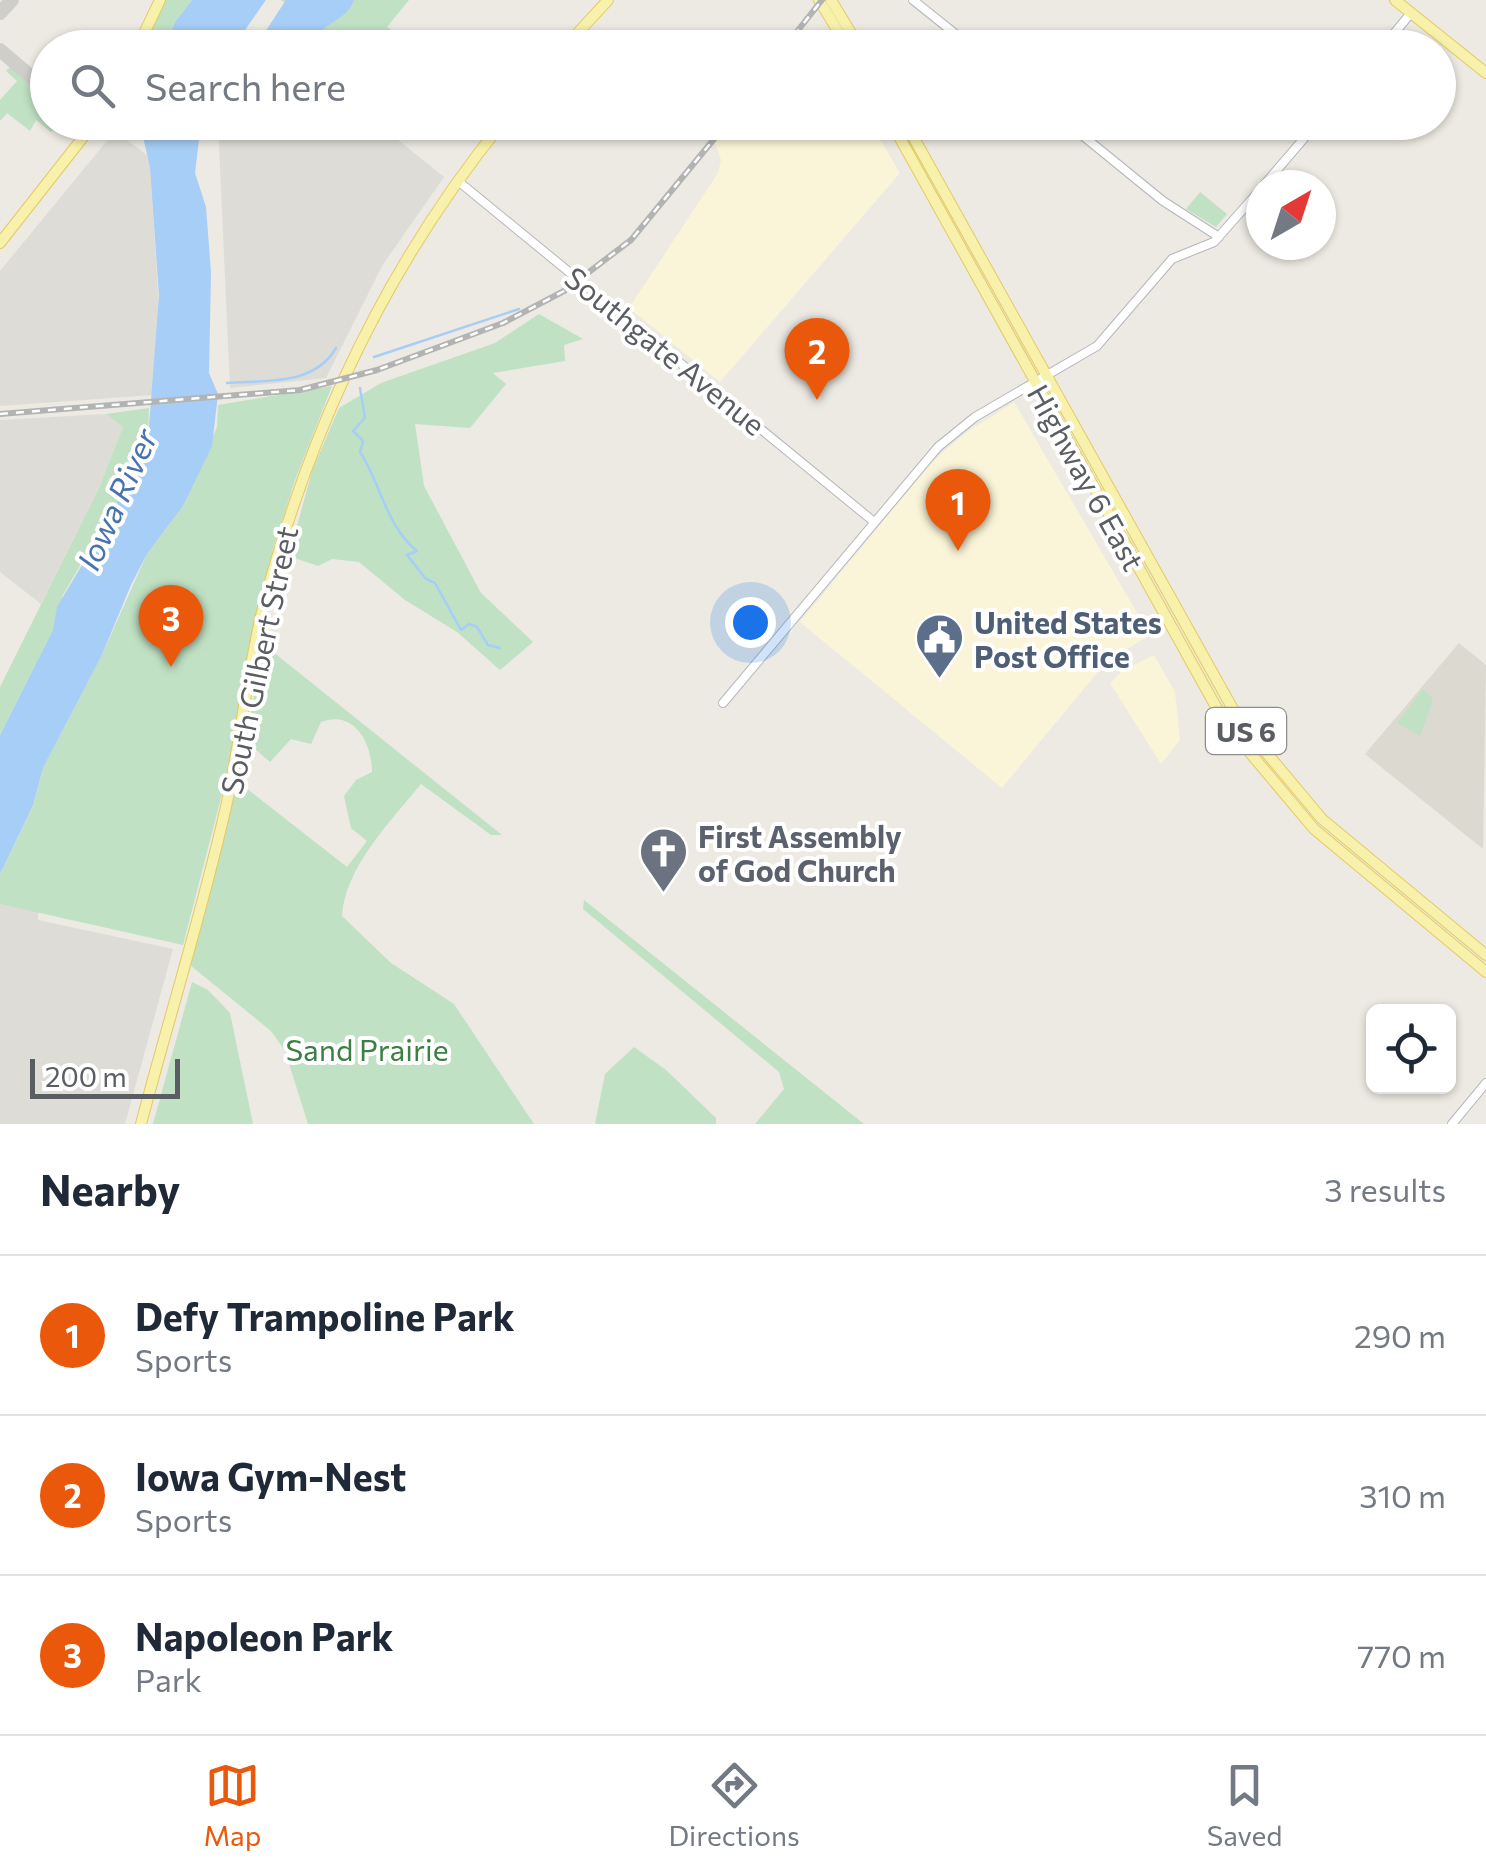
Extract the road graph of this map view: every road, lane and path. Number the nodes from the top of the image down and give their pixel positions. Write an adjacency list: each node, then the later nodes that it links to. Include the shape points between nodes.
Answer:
1 (160, 0): 8 (main road)
2 (608, 0): 9 (main road)
3 (819, 0): 10 (main road)
4 (830, 0): 11 (main road)
5 (914, 0): 12 (street)
6 (1395, 0): 7 (main road)
7 (1411, 13): 13 (street); 14 (main road)
8 (146, 30)
9 (580, 30)
10 (837, 30)
11 (849, 30)
12 (952, 30)
13 (1397, 30)
14 (1432, 30)
15 (1456, 50): 16 (main road)
16 (1486, 74)
17 (82, 140): 27 (main road)
18 (489, 140): 24 (main road, South Gilbert Street)
19 (901, 140): 28 (main road, Highway 6 East / US 6)
20 (914, 140): 28 (main road, Highway 6 East / US 6)
21 (1088, 140): 26 (street)
22 (1303, 140): 23 (street)
23 (1277, 170)
24 (458, 180): 29 (street, Southgate Avenue); 34 (main road, South Gilbert Street, via 369,324 300,484 262,612 220,831)
25 (1246, 206): 26 (street)
26 (1219, 237): 28 (street, via 1172,260 1097,346)
27 (0, 243)
28 (1040, 379): 29 (street, via 948,438); 31 (main road, Highway 6 East / US 6, via 1252,739 1332,829); 32 (main road, Highway 6 East / US 6, via 1192,668 1244,750 1325,839)
29 (873, 521): 30 (street)
30 (723, 703)
31 (1486, 956)
32 (1486, 972)
33 (1486, 1082): 35 (street)
34 (141, 1124)
35 (1452, 1124)

